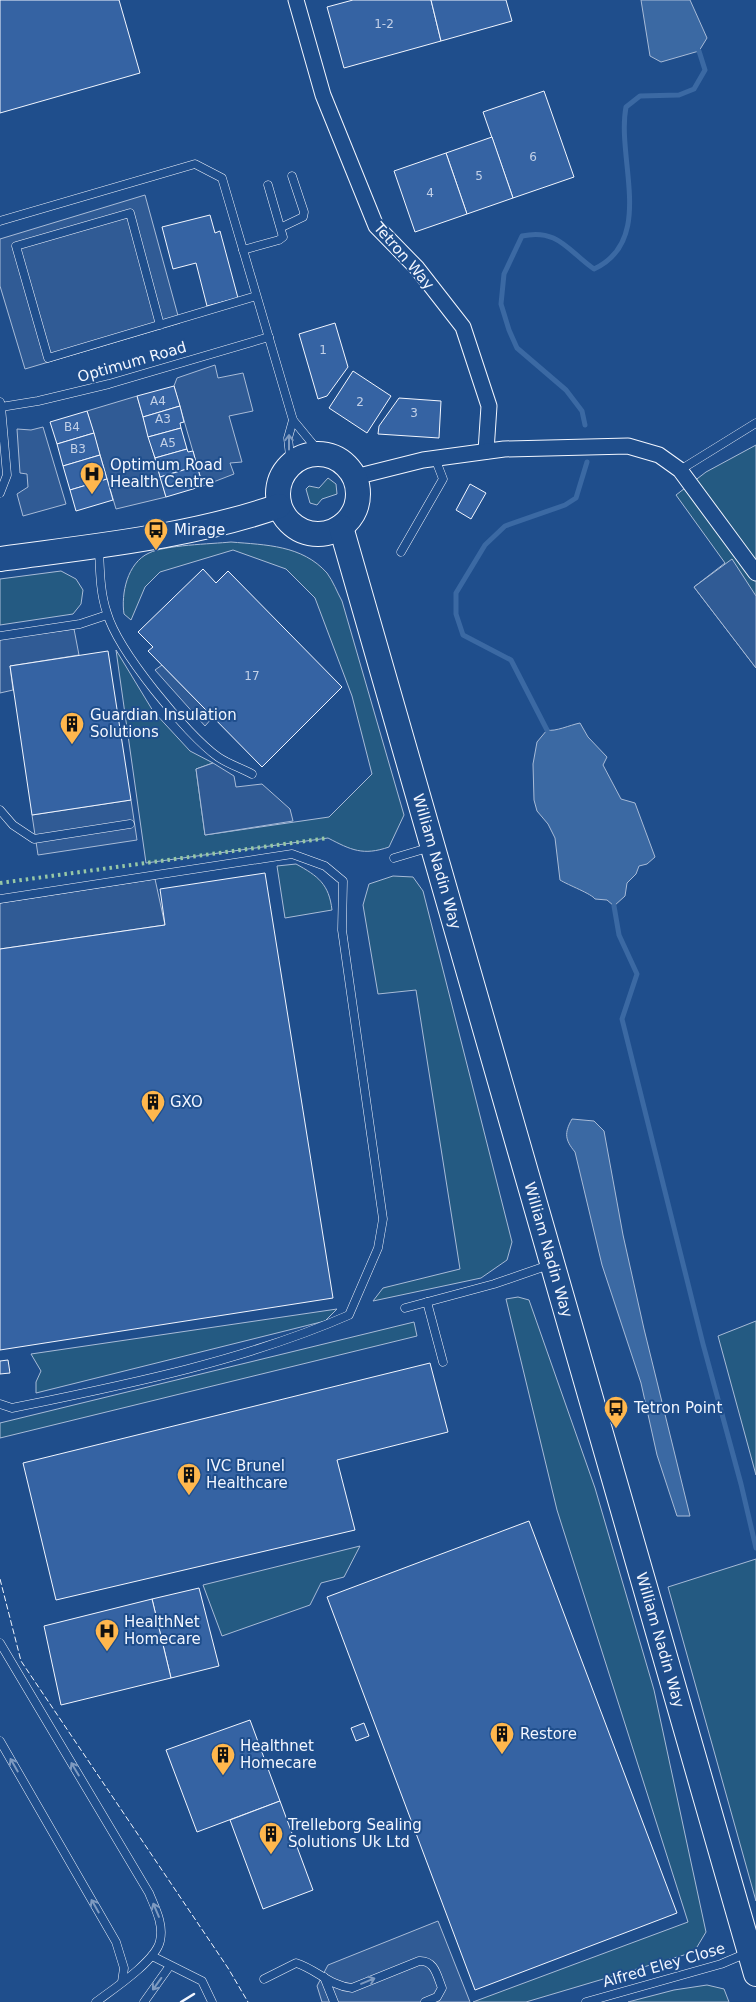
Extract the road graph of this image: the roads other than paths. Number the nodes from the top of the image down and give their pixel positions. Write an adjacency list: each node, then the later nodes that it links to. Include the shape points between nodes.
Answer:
1 (296, 0): 13 (street, Tetron Way, via 323,95 376,226 417,268 463,327 489,406)
2 (292, 176): 5 (lane, via 303,217)
3 (268, 185): 5 (lane)
4 (0, 221): 6 (lane, via 195,164 222,178)
5 (282, 226): 6 (lane, via 283,236 279,240)
6 (243, 250): 7 (lane)
7 (256, 296): 8 (lane); 9 (lane)
8 (160, 325): 8 (lane, via 48,358 16,246 130,213)
9 (269, 337): 10 (lane, Optimum Road, via 38,402); 11 (lane)
10 (0, 404): 19 (lane, Optimum Road, via 7,475)
11 (293, 420): 14 (lane); 16 (lane, one-way to 11, via 288,438)
12 (756, 423): 17 (lane)
13 (486, 451): 15 (street); 17 (street, via 628,446 659,455)
14 (321, 454): 16 (main road, via 301,457); 18 (main road, via 336,457 348,466)
15 (435, 458): 18 (street); 23 (lane, via 442,479)
16 (291, 465): 20 (main road, via 283,476)
17 (680, 470): 25 (street)
18 (355, 477): 21 (main road, via 359,490 357,504 351,517)
19 (0, 493)
20 (279, 506): 21 (main road, via 287,521 304,533 329,532); 22 (main road, via 237,520)
21 (341, 526): 31 (main road, William Nadin Way)
22 (99, 545): 24 (main road); 26 (lane, via 100,576)
23 (402, 552)
24 (0, 559)
25 (756, 573)
26 (107, 614): 27 (lane, via 80,624); 28 (lane, via 126,650 168,706 217,756)
27 (0, 636)
28 (252, 774)
29 (0, 810): 30 (lane, via 13,825 34,839)
30 (130, 824)
31 (433, 846): 32 (lane); 34 (main road, William Nadin Way)
32 (394, 858)
33 (0, 899): 38 (lane, via 292,854 325,866 344,881 342,930 383,1219 378,1248 349,1315 303,1336 190,1367 12,1408)
34 (552, 1264): 35 (lane); 42 (main road, William Nadin Way)
35 (427, 1302): 36 (lane); 37 (lane)
36 (404, 1308)
37 (443, 1362)
38 (0, 1404)
39 (0, 1643): 41 (lane, one-way to 39, via 160,1942 160,1918 149,1893)
40 (0, 1741): 46 (lane, one-way to 40, via 124,1968 116,1942)
41 (152, 1956): 43 (lane); 46 (lane)
42 (753, 1963): 52 (lane, Alfred Eley Close, via 721,1964)
43 (169, 1967): 48 (lane, one-way to 48); 49 (lane, via 202,1981)
44 (324, 1977): 45 (lane, via 308,1966 296,1963); 50 (lane); 51 (lane, one-way to 51, via 340,1987 352,1988 426,1961 433,1965 442,1988 436,1997)
45 (264, 1979)
46 (122, 1982): 47 (lane)
47 (96, 2002)
48 (144, 2002)
49 (212, 2002)
50 (334, 2002)
51 (425, 2002)
52 (586, 2002)

